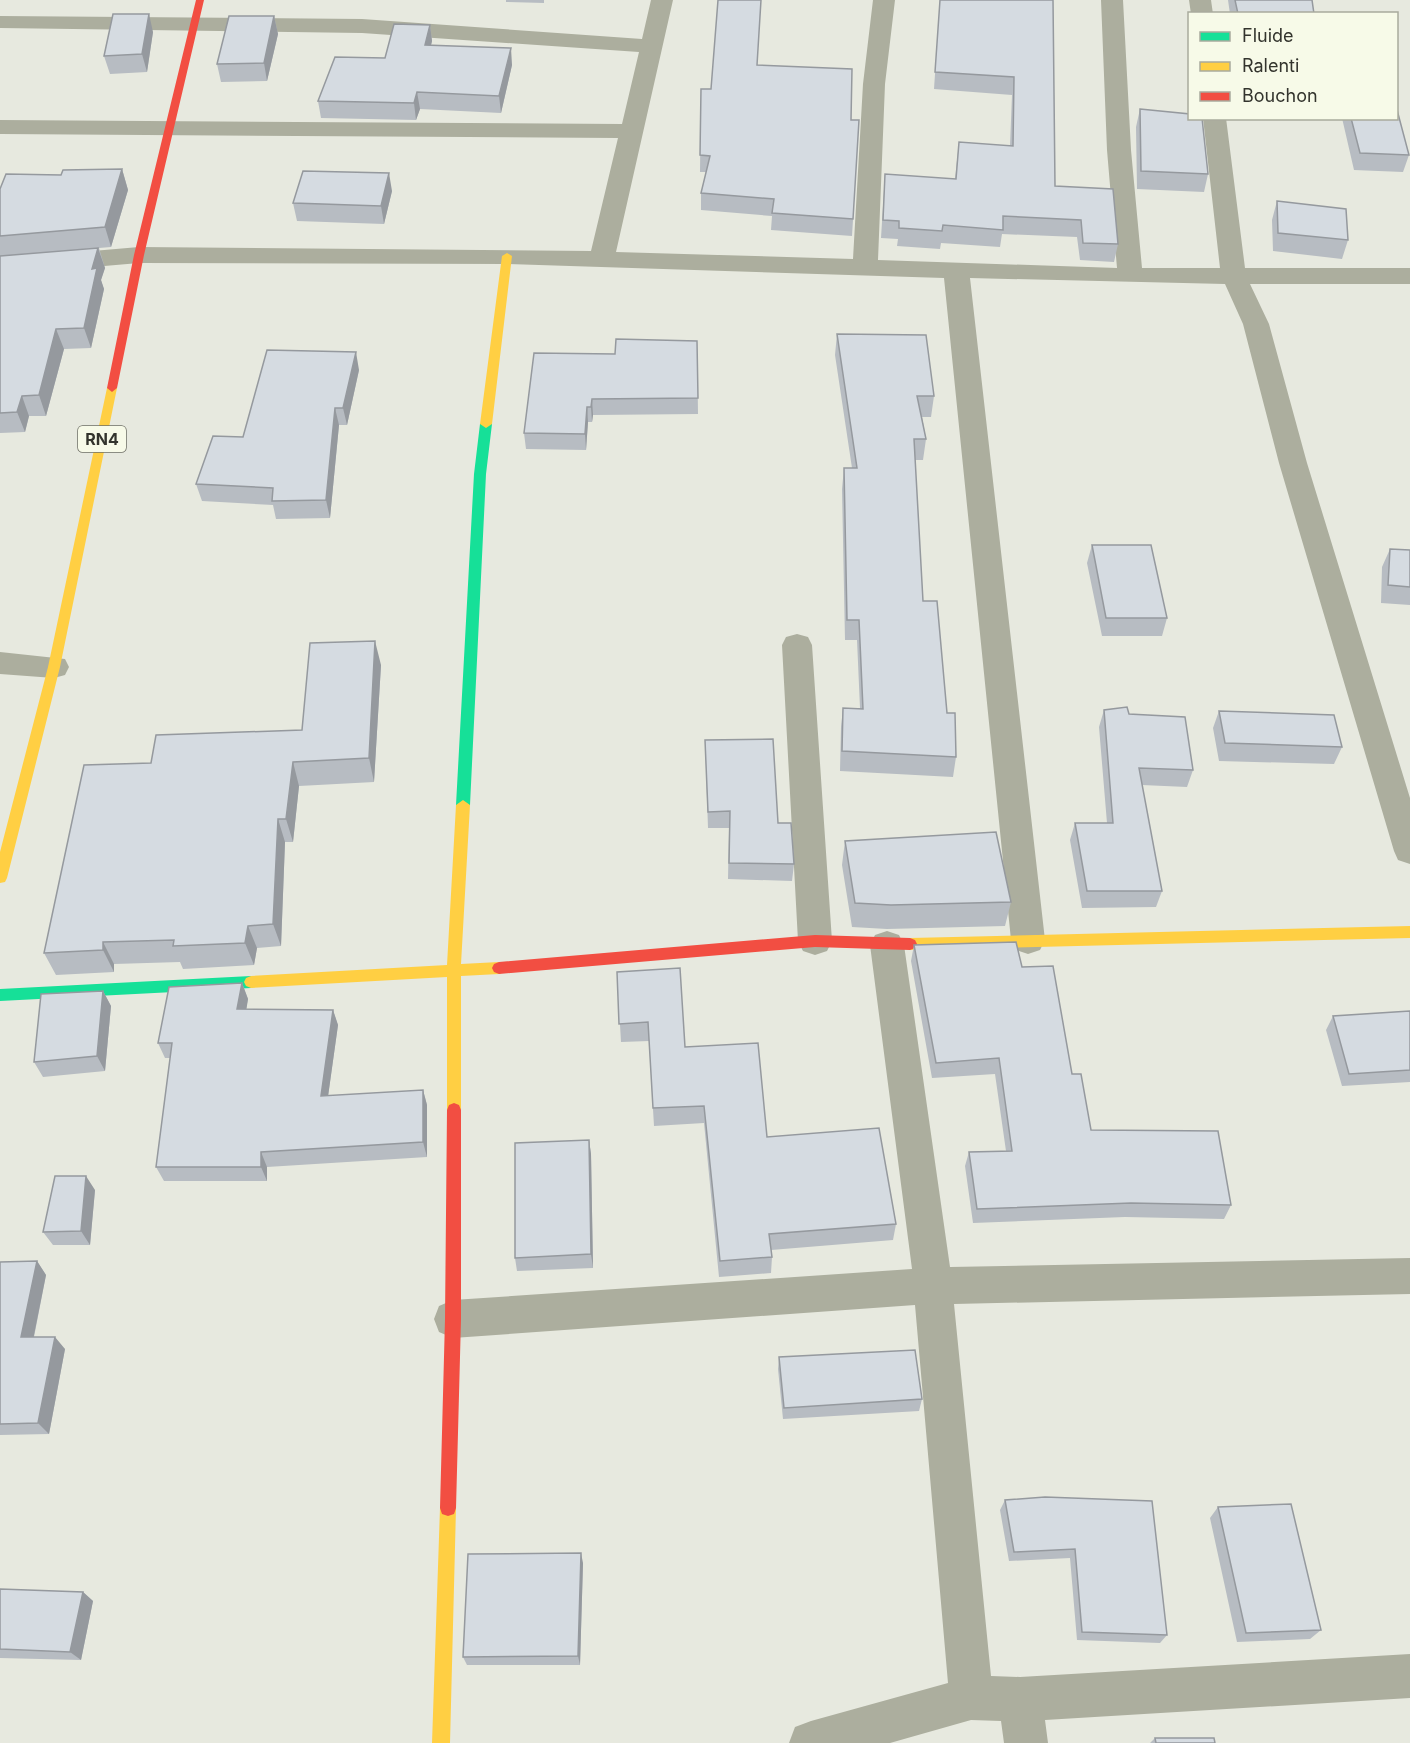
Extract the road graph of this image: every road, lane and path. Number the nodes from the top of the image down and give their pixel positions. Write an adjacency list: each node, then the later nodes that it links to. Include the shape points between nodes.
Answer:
1 (200, 0): 6 (main road, RN4)
2 (662, 0): 7 (street)
3 (884, 0): 16 (street, via 874,84)
4 (1112, 0): 18 (street)
5 (0, 22): 6 (street)
6 (194, 25): 7 (street, via 362,26); 10 (main road, RN4)
7 (650, 46): 11 (street)
8 (1214, 120): 19 (street)
9 (0, 127): 10 (street)
10 (170, 129): 11 (street); 12 (main road, RN4)
11 (630, 131): 14 (street)
12 (139, 255): 13 (street); 15 (street); 23 (main road, RN4)
13 (507, 256): 14 (street); 30 (main road, via 480,474)
14 (602, 258): 16 (street)
15 (0, 267)
16 (865, 267): 17 (street)
17 (956, 269): 18 (street); 27 (street)
18 (1130, 276): 19 (street)
19 (1233, 276): 20 (street); 24 (street, via 1256,324 1293,463)
20 (1410, 276)
21 (797, 645): 28 (street)
22 (0, 663): 23 (street)
23 (54, 666): 25 (main road, RN4)
24 (1410, 851)
25 (0, 878)
26 (1410, 932): 27 (main road)
27 (1028, 940): 29 (main road)
28 (815, 941): 29 (main road); 30 (main road)
29 (887, 945): 33 (street)
30 (454, 972): 31 (main road); 34 (main road)
31 (0, 995)
32 (1410, 1276): 33 (street)
33 (933, 1286): 34 (street); 36 (street)
34 (453, 1320): 38 (main road)
35 (1408, 1683): 37 (street)
36 (971, 1698): 37 (street); 39 (street)
37 (1020, 1699): 40 (street)
38 (441, 1743)
39 (811, 1743)
40 (1026, 1743)

